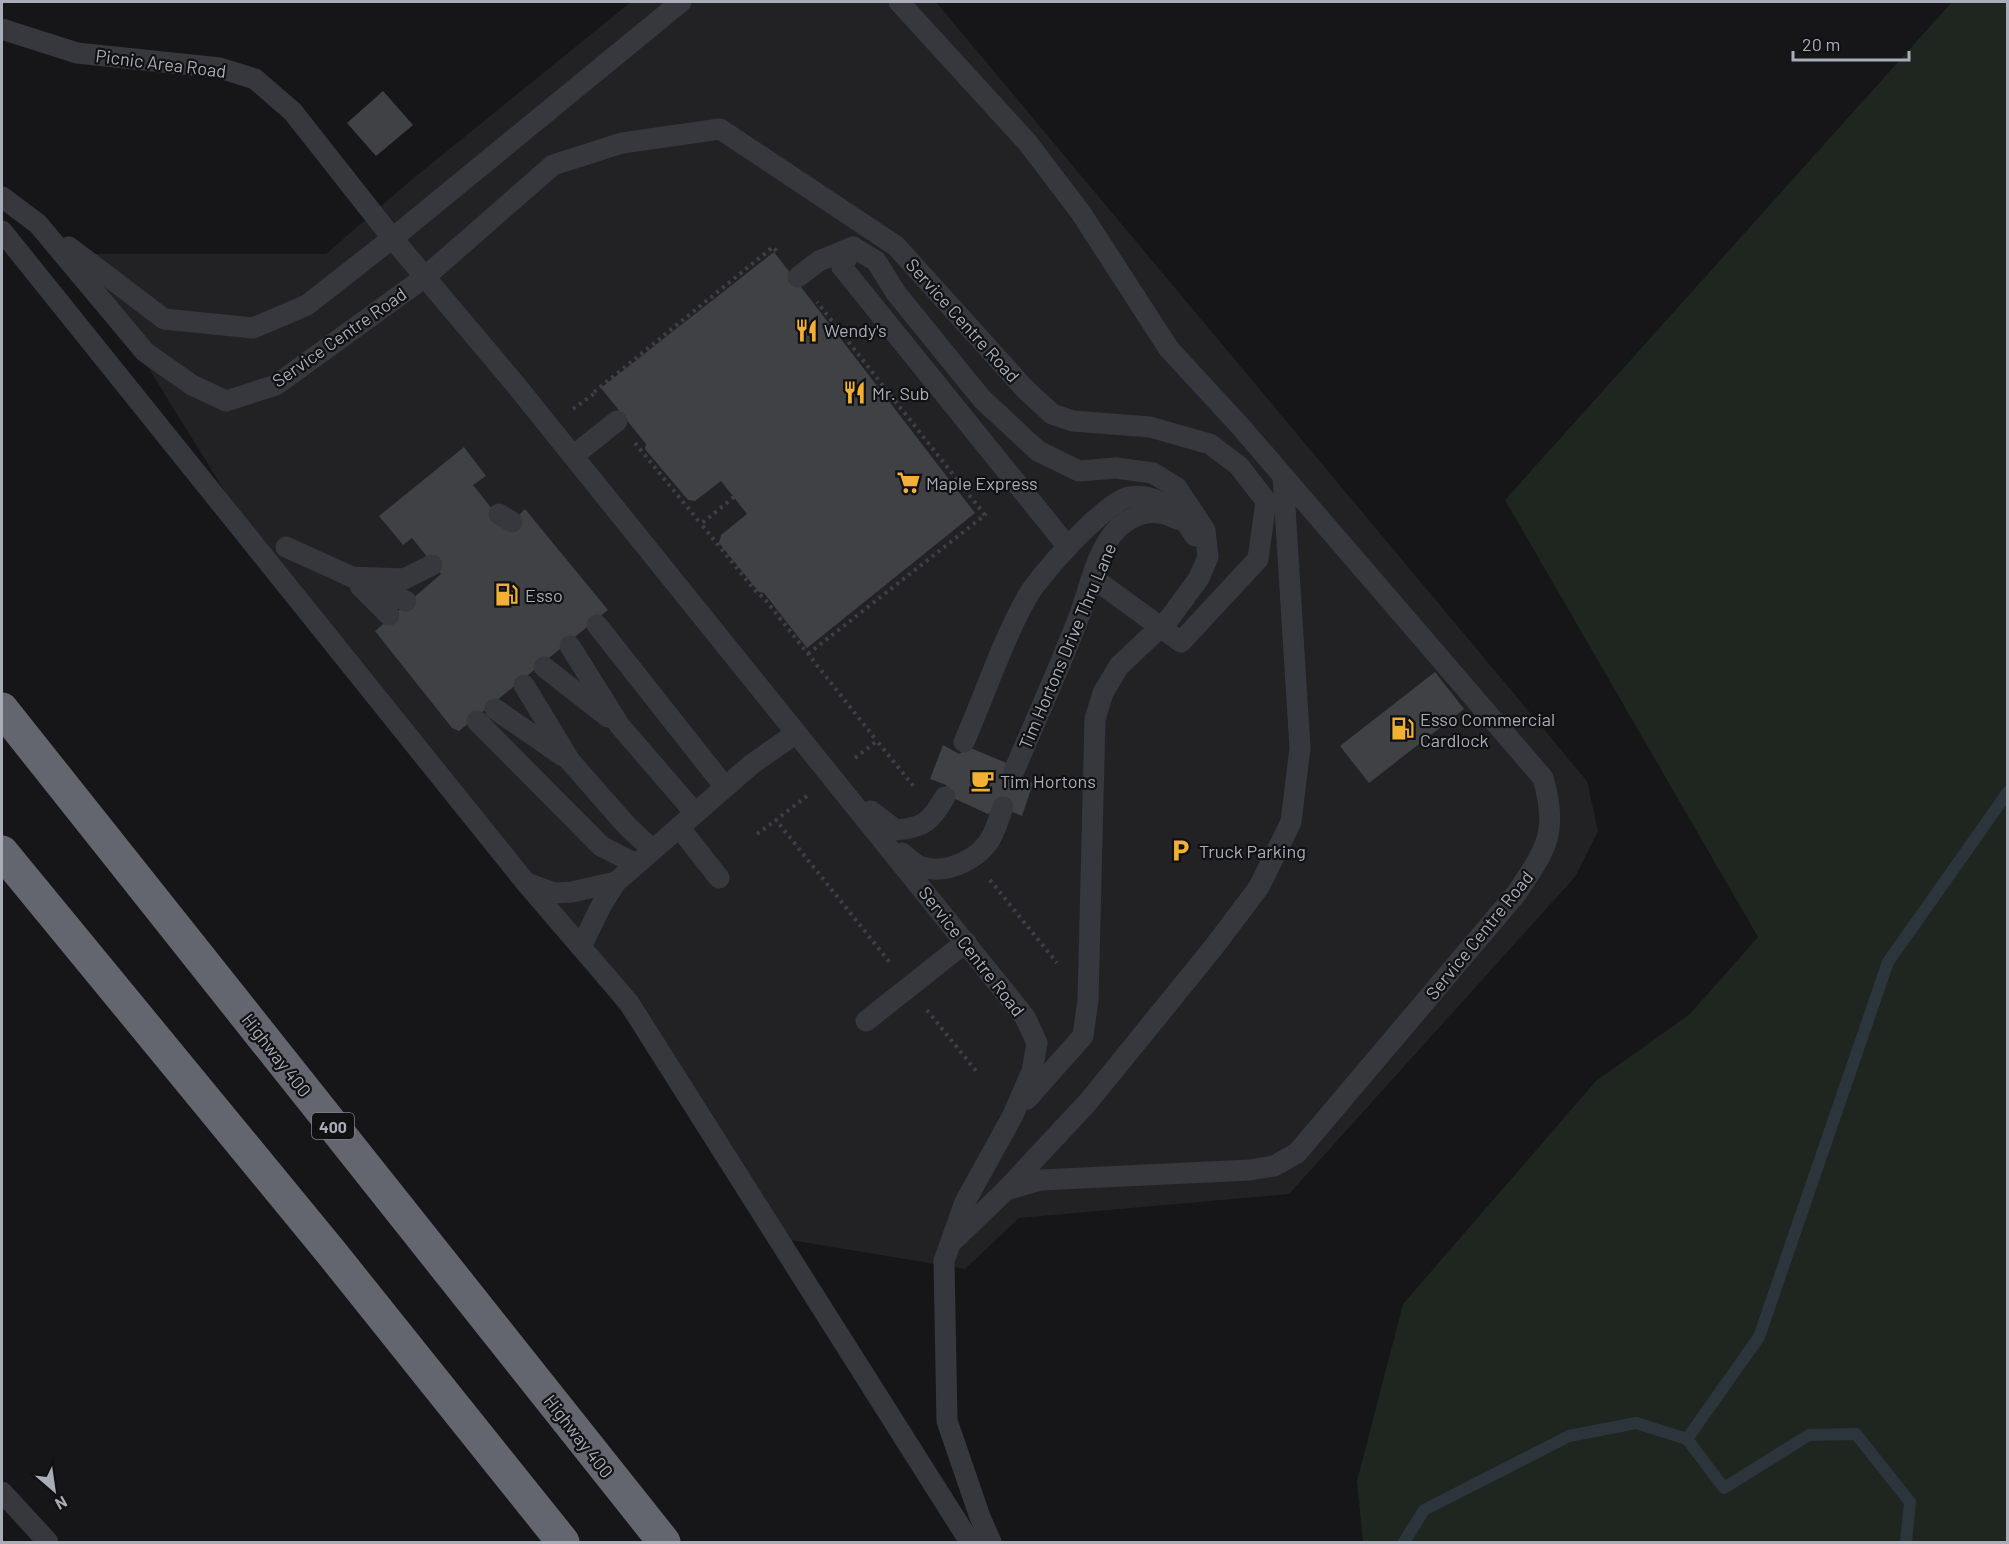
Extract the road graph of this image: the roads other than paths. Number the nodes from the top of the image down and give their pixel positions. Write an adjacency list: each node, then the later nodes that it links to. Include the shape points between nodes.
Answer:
1 (681, 2): 7 (lane, Service Centre Road)
2 (900, 2): 13 (lane, Service Centre Road, via 1027,142 1081,213 1169,349)
3 (2, 29): 7 (lane, Picnic Area Road, via 77,53 220,68 255,79 293,112)
4 (2, 197): 5 (lane, Service Centre Road)
5 (38, 224): 7 (lane, Service Centre Road, via 164,319 253,328 307,305); 9 (lane, Service Centre Road, via 146,352 192,385 226,401 276,385)
6 (2, 231): 47 (lane)
7 (393, 239): 9 (lane, Service Centre Road)
8 (853, 247): 10 (lane, via 819,261); 16 (lane, via 842,267); 17 (lane, via 876,261 896,293 982,399 1038,451 1079,471 1116,468 1153,473 1177,488 1205,530)
9 (425, 277): 12 (lane, Service Centre Road); 24 (lane, Service Centre Road, via 553,165 622,143 720,129 896,246 1052,414 1073,421 1150,427 1210,444 1239,466 1266,501 1258,558 1181,642)
10 (798, 277)
11 (617, 421): 12 (lane)
12 (573, 456): 32 (lane, Service Centre Road)
13 (1283, 477): 52 (lane, Service Centre Road, via 1300,748 1291,822 1259,887 1213,948 1088,1102); 52 (lane, Service Centre Road, via 1543,778 1552,809 1544,852 1516,894 1297,1153 1274,1166 1250,1170 1041,1180)
14 (1189, 524): 16 (lane, Tim Hortons Drive Thru Lane, via 1155,497 1127,497 1100,515); 17 (lane, Tim Hortons Drive Thru Lane); 20 (lane, Tim Hortons Drive Thru Lane, via 1163,512 1142,512 1118,528)
15 (286, 547): 19 (lane)
16 (1068, 547): 33 (lane, Tim Hortons Drive Thru Lane, via 1026,598)
17 (1208, 557): 24 (lane, via 1199,578)
18 (433, 572): 19 (lane, via 404,579)
19 (352, 577): 21 (lane); 22 (lane)
20 (1093, 578): 24 (lane, Service Centre Road); 35 (lane, Tim Hortons Drive Thru Lane)
21 (406, 601)
22 (389, 615)
23 (597, 625): 36 (lane)
24 (1160, 628): 51 (lane, via 1119,666 1103,693 1095,719 1088,1000 1083,1036)
25 (570, 646): 31 (lane)
26 (544, 667): 31 (lane)
27 (524, 685): 34 (lane)
28 (2, 709): 57 (highway, Highway 400 / 400)
29 (495, 709): 34 (lane)
30 (477, 721): 44 (lane, via 601,846)
31 (620, 726): 40 (lane)
32 (795, 734): 36 (lane); 37 (lane, Service Centre Road)
33 (964, 742)
34 (570, 761): 42 (lane)
35 (1014, 771)
36 (725, 787): 40 (lane)
37 (843, 789): 38 (lane, via 896,830 918,828 936,813); 41 (lane, Service Centre Road)
38 (945, 797)
39 (1003, 807): 41 (lane, via 993,835 980,853 941,869 920,867)
40 (687, 820): 42 (lane); 45 (lane)
41 (885, 841): 48 (lane, Service Centre Road)
42 (653, 850): 44 (lane)
43 (2, 852): 56 (highway, via 323,1241)
44 (636, 864): 46 (lane)
45 (719, 878)
46 (616, 882): 47 (lane, via 572,892 554,892); 49 (lane)
47 (526, 883): 49 (lane)
48 (966, 942): 50 (lane); 51 (lane, Service Centre Road, via 1025,1017 1037,1043 1032,1071)
49 (581, 948): 58 (lane, via 628,1003)
50 (866, 1021)
51 (1014, 1115): 53 (lane, Service Centre Road, via 964,1202)
52 (1006, 1190): 53 (lane, Service Centre Road, via 958,1235)
53 (944, 1261): 59 (lane, Service Centre Road, via 947,1421)
54 (2, 1492): 55 (lane)
55 (48, 1542)
56 (563, 1542)
57 (664, 1542)
58 (970, 1542)
59 (992, 1542)

